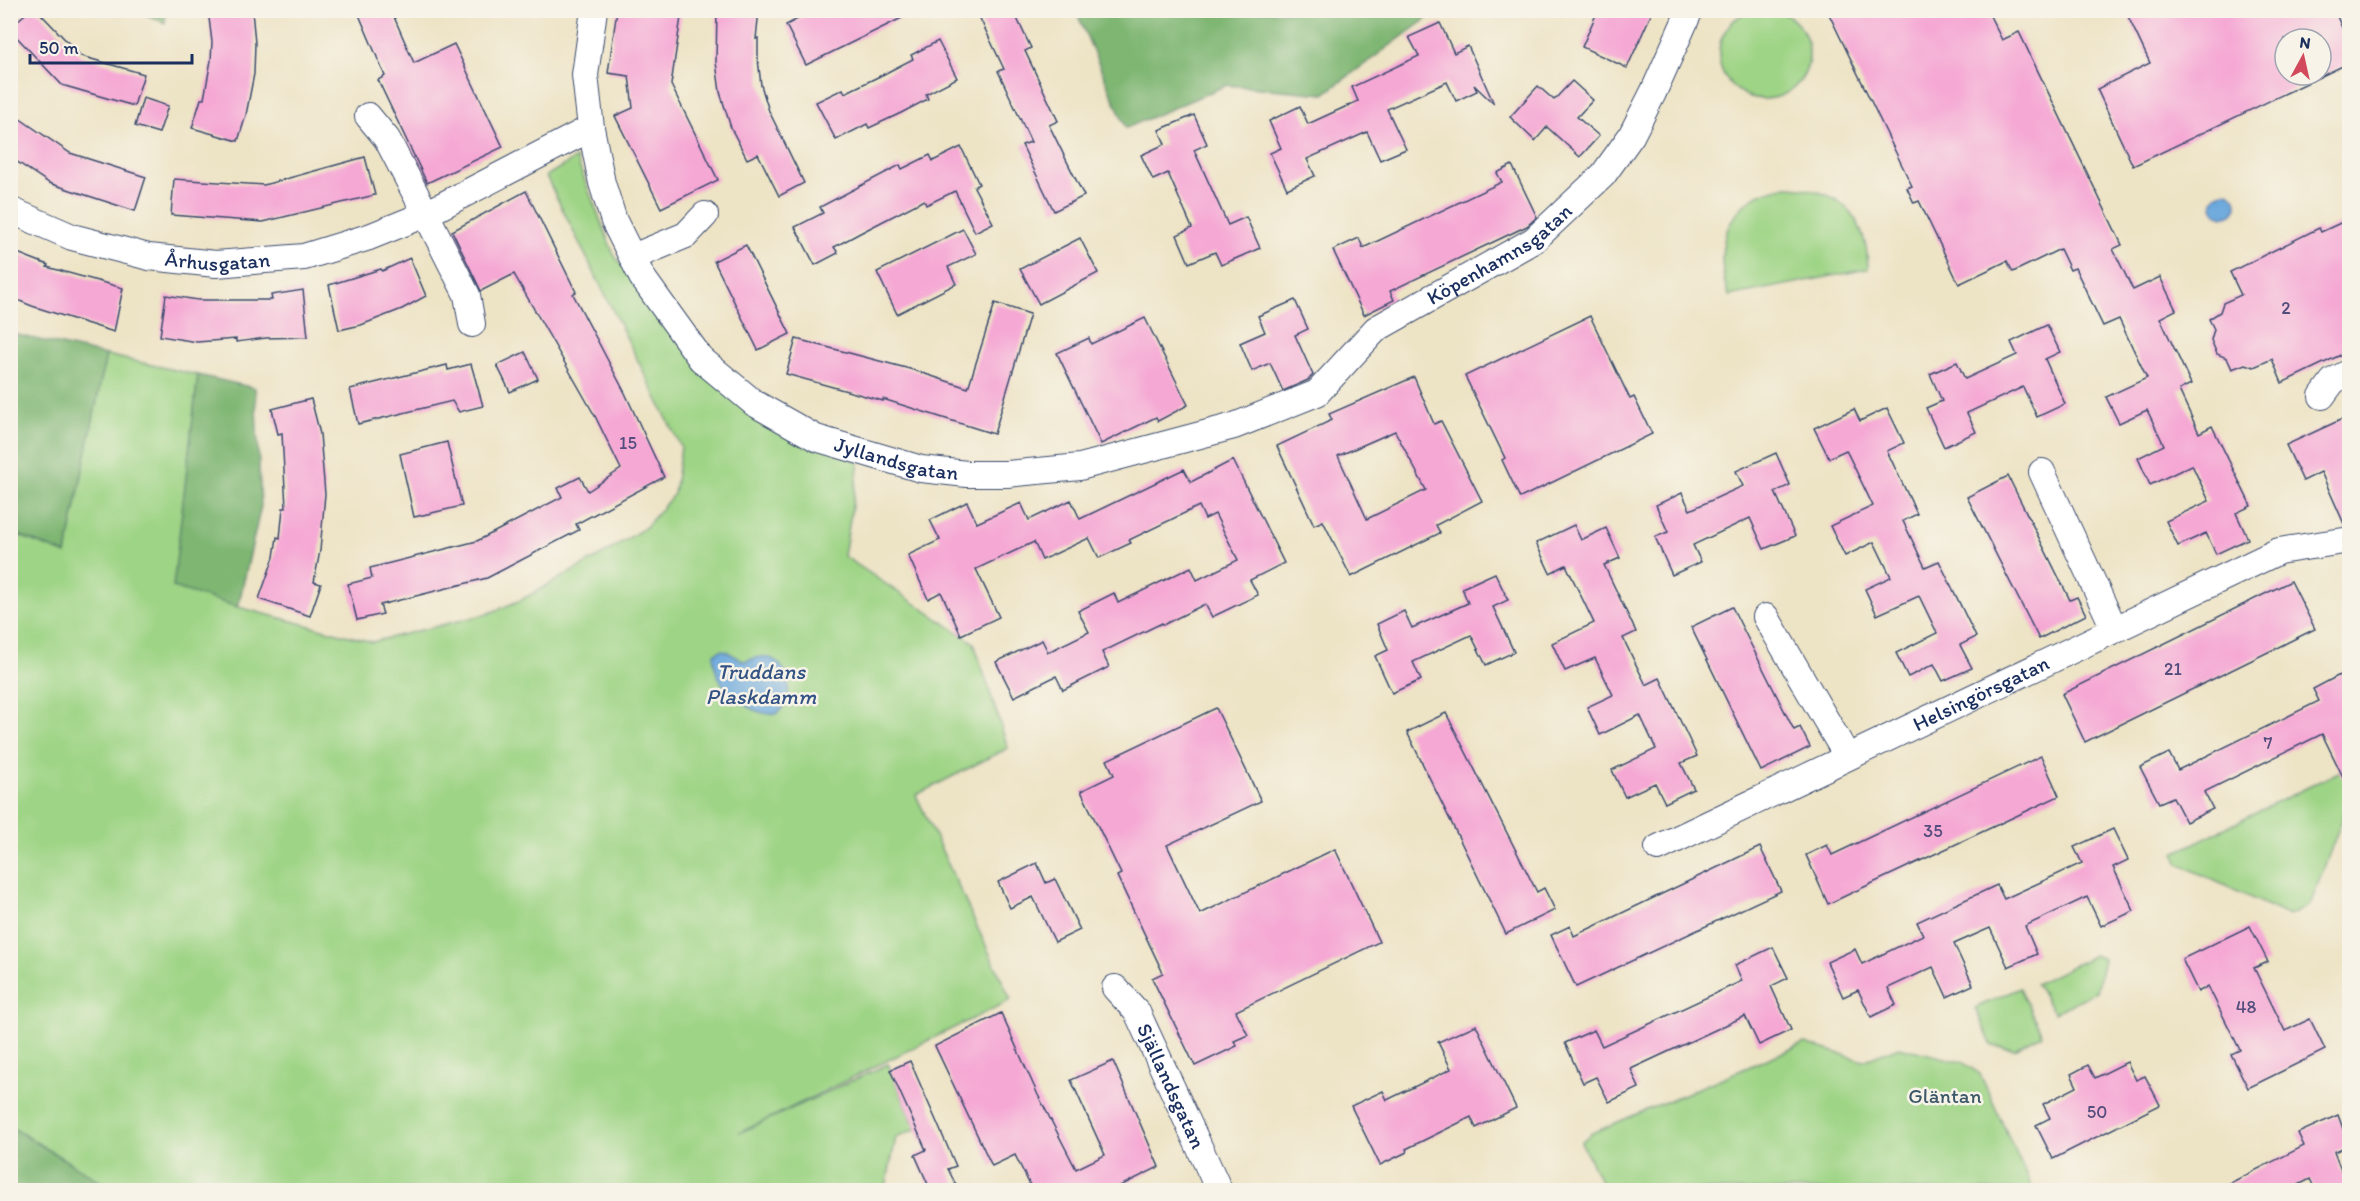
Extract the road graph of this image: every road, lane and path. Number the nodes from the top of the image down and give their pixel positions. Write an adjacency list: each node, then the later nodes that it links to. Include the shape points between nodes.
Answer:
1 (594, 10): 4 (street, Jyllandsgatan, via 585,75)
2 (1690, 10): 12 (street, Köpenhamnsgatan, via 1631,136 1603,175 1572,207 1534,240 1376,329 1317,393)
3 (368, 116): 6 (street, via 387,139)
4 (591, 128): 6 (street, Århusgatan); 8 (street, Jyllandsgatan, via 614,221)
5 (10, 210): 6 (street, Århusgatan, via 72,237 149,257 216,264 304,257)
6 (426, 214): 9 (street, via 467,295)
7 (705, 215): 8 (street, via 686,235)
8 (633, 257): 12 (street, Jyllandsgatan, via 642,278 701,359 754,403 816,438 874,456 921,469 1007,474 1080,467)
9 (472, 324)
10 (2349, 372): 11 (street, via 2333,381)
11 (2322, 396)
12 (1234, 426)
13 (2042, 472): 16 (street)
14 (2349, 540): 16 (street, Helsingörsgatan, via 2279,551)
15 (1766, 616): 17 (street)
16 (2114, 628): 17 (street, Helsingörsgatan)
17 (1847, 756): 18 (street, Helsingörsgatan)
18 (1658, 848)
19 (1115, 988): 20 (street, Själlandsgatan, via 1137,1012)
20 (1219, 1191)

